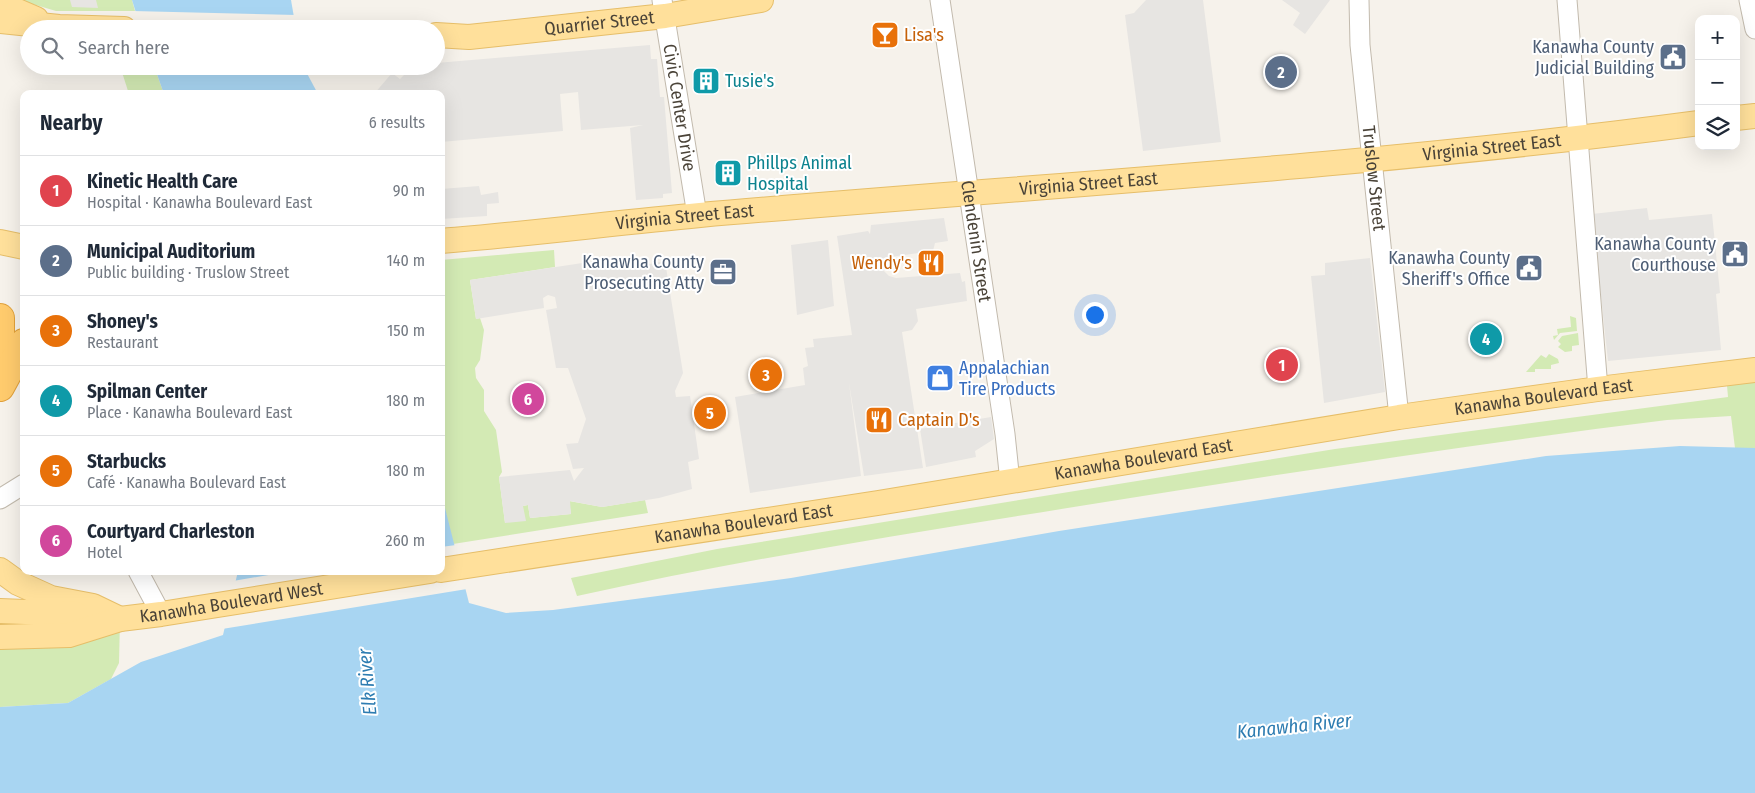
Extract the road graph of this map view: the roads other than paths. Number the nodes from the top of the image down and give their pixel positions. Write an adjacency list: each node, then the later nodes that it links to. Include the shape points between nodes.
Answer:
1 (3, 0): 8 (main road, via 15,10)
2 (760, 0): 7 (main road, Quarrier Street)
3 (940, 0): 18 (street, Clendenin Street)
4 (1358, 0): 17 (street, Truslow Street)
5 (1567, 0): 16 (street)
6 (1749, 0): 11 (street)
7 (663, 8): 12 (main road, Quarrier Street, via 469,37); 19 (street, Civic Center Drive)
8 (41, 20)
9 (0, 21): 10 (main road)
10 (20, 23)
11 (1755, 29)
12 (445, 36)
13 (1755, 116): 14 (main road)
14 (1740, 118)
15 (1695, 124): 16 (main road, Virginia Street East)
16 (1578, 139): 17 (main road, Virginia Street East); 28 (street)
17 (1372, 160): 18 (main road, Virginia Street East); 29 (street, Truslow Street)
18 (968, 195): 19 (main road, Virginia Street East); 30 (street, Clendenin Street)
19 (697, 216): 20 (main road, Virginia Street East)
20 (445, 241)
21 (0, 242): 22 (main road)
22 (20, 246)
23 (0, 318): 24 (highway)
24 (0, 346)
25 (20, 350): 27 (highway)
26 (1755, 370): 28 (main road, Kanawha Boulevard East)
27 (0, 387)
28 (1598, 389): 29 (main road, Kanawha Boulevard East)
29 (1399, 417): 30 (main road, Kanawha Boulevard East)
30 (1010, 482): 33 (main road, Kanawha Boulevard East)
31 (20, 486): 32 (street)
32 (0, 499)
33 (445, 569)
34 (0, 570): 39 (main road, via 18,583 51,598 93,606)
35 (140, 575): 38 (street)
36 (404, 575): 38 (main road, Kanawha Boulevard West)
37 (0, 612): 39 (main road, Kanawha Boulevard West, via 68,613)
38 (161, 614): 39 (main road, Kanawha Boulevard West)
39 (120, 619): 40 (main road, Kanawha Boulevard West, via 69,635)
40 (0, 637)

